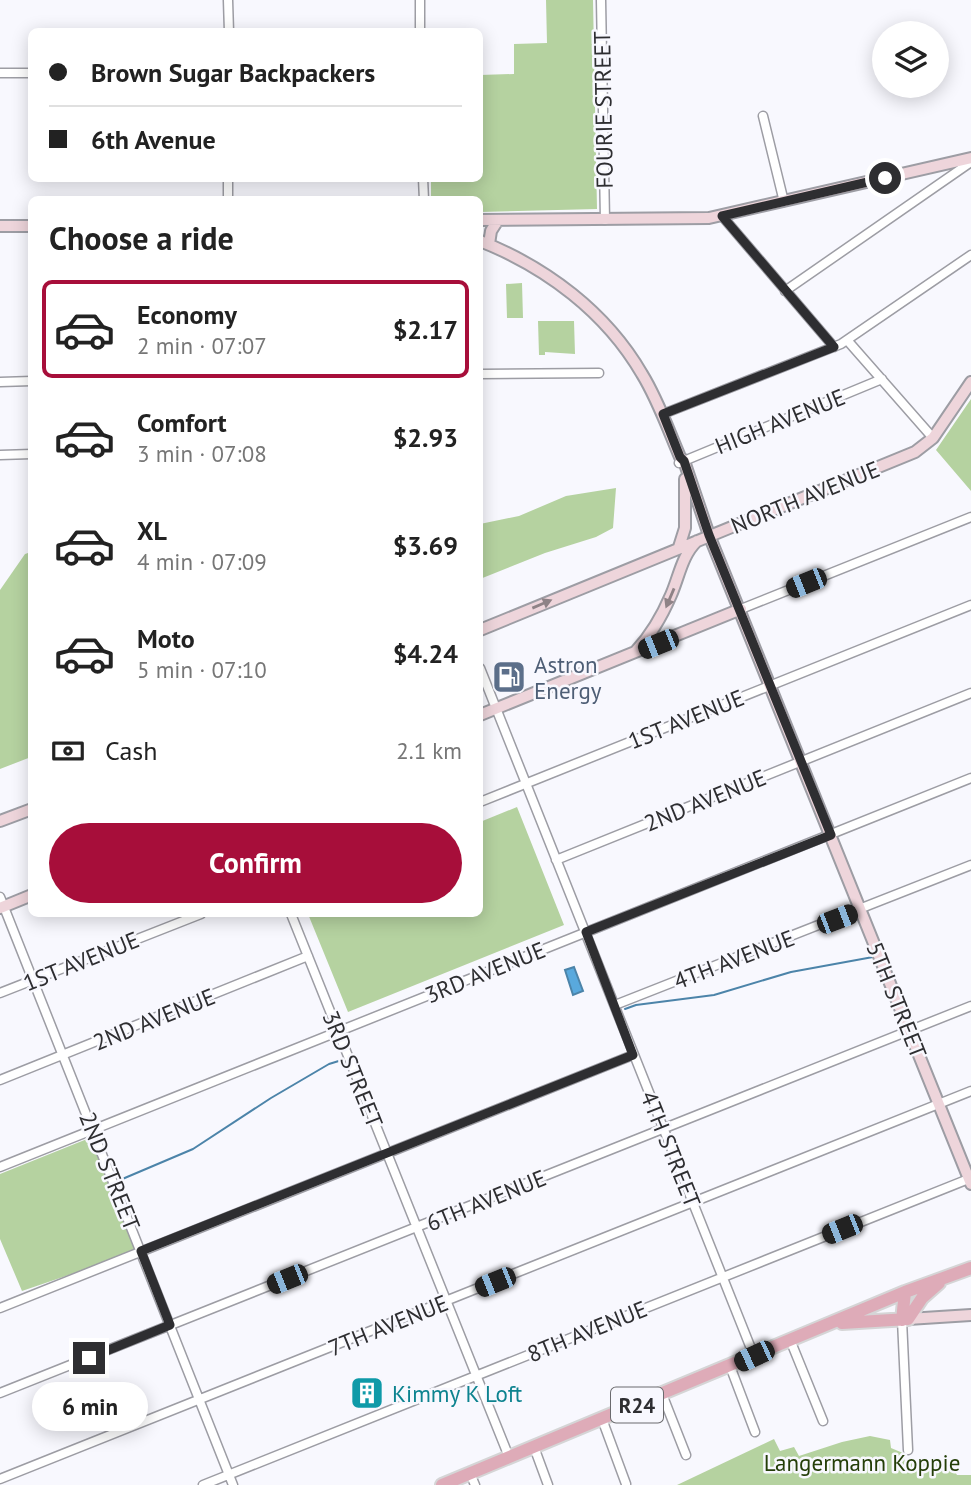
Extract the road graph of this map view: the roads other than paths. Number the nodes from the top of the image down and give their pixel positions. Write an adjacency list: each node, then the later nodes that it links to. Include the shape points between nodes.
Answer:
1 (228, 0): 4 (street)
2 (420, 0): 5 (street)
3 (601, 0): 14 (street, FOURIE STREET)
4 (229, 28)
5 (420, 28)
6 (28, 72): 7 (street)
7 (0, 73)
8 (763, 116): 10 (street)
9 (971, 160): 10 (street); 19 (street)
10 (784, 202): 11 (street)
11 (722, 216): 14 (street); 19 (street)
12 (483, 220): 13 (street)
13 (498, 220): 14 (street); 17 (street)
14 (605, 220)
15 (0, 226): 16 (street)
16 (28, 226)
17 (484, 243): 28 (street, via 537,268 590,309 642,373)
18 (971, 255): 20 (street)
19 (785, 291): 21 (street)
20 (847, 340): 21 (street); 24 (street)
21 (834, 347): 28 (street)
22 (599, 373): 23 (street)
23 (483, 374)
24 (882, 379): 29 (street); 32 (street, HIGH AVENUE)
25 (28, 381): 26 (street)
26 (0, 382)
27 (971, 382): 29 (street)
28 (663, 414): 32 (street)
29 (933, 438): 36 (street, NORTH AVENUE, via 915,452)
30 (28, 454): 31 (street)
31 (0, 455)
32 (681, 460): 33 (street, 5TH STREET); 34 (street, 5TH STREET)
33 (685, 479): 34 (street, 5TH STREET); 37 (street, via 685,528)
34 (698, 503): 36 (street, 5TH STREET)
35 (971, 517): 40 (street)
36 (704, 537): 37 (street, NORTH AVENUE); 38 (street, via 688,550); 40 (street, 5TH STREET)
37 (674, 549): 38 (street); 41 (street, NORTH AVENUE, one-way to 37)
38 (684, 561): 42 (street, one-way to 42, via 656,625)
39 (971, 604): 44 (street, 1ST AVENUE)
40 (741, 609): 42 (street); 44 (street, 5TH STREET)
41 (483, 629)
42 (634, 654): 46 (street)
43 (483, 676): 46 (street, 4TH STREET)
44 (771, 685): 48 (street, 5TH STREET); 50 (street, 1ST AVENUE)
45 (971, 693): 48 (street, 2ND AVENUE)
46 (496, 708): 47 (street); 50 (street, 4TH STREET)
47 (483, 714)
48 (802, 761): 54 (street, 5TH STREET); 55 (street, 2ND AVENUE)
49 (971, 778): 54 (street, 3RD AVENUE)
50 (526, 783): 51 (street, 1ST AVENUE); 55 (street, 4TH STREET)
51 (483, 801)
52 (28, 810): 53 (street)
53 (0, 821)
54 (831, 835): 59 (street, 5TH STREET); 62 (street, 3RD AVENUE)
55 (556, 860): 62 (street, 4TH STREET)
56 (971, 865): 59 (street, 4TH AVENUE)
57 (28, 896): 58 (street)
58 (1, 904): 64 (street, 2ND STREET)
59 (862, 909): 66 (street, 4TH AVENUE); 68 (street, 5TH STREET)
60 (193, 917): 64 (street, 1ST AVENUE)
61 (292, 917): 63 (street, 3RD STREET)
62 (586, 932): 66 (street, 4TH STREET); 69 (street, 3RD AVENUE)
63 (308, 956): 69 (street, 3RD STREET); 70 (street, 2ND AVENUE)
64 (33, 980): 65 (street, 1ST AVENUE); 70 (street, 2ND STREET)
65 (0, 993)
66 (615, 1006): 71 (street, 4TH STREET)
67 (971, 1006): 68 (street, 6TH AVENUE)
68 (909, 1030): 74 (street, 5TH STREET); 76 (street, 6TH AVENUE)
69 (338, 1031): 75 (street, 3RD AVENUE); 77 (street, 3RD STREET)
70 (63, 1055): 72 (street, 2ND AVENUE); 75 (street, 2ND STREET)
71 (633, 1055): 76 (street, 4TH STREET); 77 (street)
72 (0, 1080)
73 (971, 1091): 74 (street, 7TH AVENUE)
74 (939, 1104): 79 (street, 5TH STREET); 80 (street, 7TH AVENUE)
75 (93, 1129): 78 (street, 3RD AVENUE); 82 (street, 2ND STREET)
76 (663, 1129): 80 (street, 4TH STREET); 81 (street, 6TH AVENUE)
77 (387, 1152): 81 (street, 3RD STREET); 82 (street)
78 (0, 1167)
79 (970, 1180): 84 (street, 8TH AVENUE)
80 (692, 1203): 84 (street, 4TH STREET); 87 (street, 7TH AVENUE)
81 (416, 1227): 87 (street, 3RD STREET); 92 (street, 6TH AVENUE)
82 (141, 1251): 88 (street); 92 (street, 2ND STREET)
83 (971, 1268): 85 (main road, R24)
84 (722, 1277): 94 (street, 4TH STREET); 96 (street, 8TH AVENUE)
85 (948, 1277): 86 (main road, R24); 90 (main road, R24, via 922,1298)
86 (905, 1293): 90 (main road); 91 (main road, R24)
87 (447, 1302): 96 (street, 3RD STREET); 99 (street, 7TH AVENUE)
88 (0, 1308)
89 (971, 1315): 90 (street)
90 (905, 1320): 91 (main road, R24); 104 (street)
91 (831, 1324): 93 (main road, R24)
92 (170, 1325): 97 (street, 6TH AVENUE); 99 (street, 2ND STREET)
93 (791, 1342): 94 (main road, R24); 101 (street)
94 (754, 1356): 95 (main road, R24)
95 (730, 1366): 98 (main road, R24); 102 (street)
96 (477, 1376): 106 (street, 3RD STREET); 107 (street, 8TH AVENUE)
97 (0, 1393)
98 (662, 1394): 100 (main road, R24); 105 (street)
99 (201, 1400): 107 (street, 2ND STREET); 108 (street, 7TH AVENUE)
100 (602, 1419): 103 (main road, R24); 110 (street)
101 (823, 1422)
102 (755, 1432)
103 (534, 1447): 106 (main road, R24); 114 (street)
104 (908, 1450)
105 (686, 1455)
106 (509, 1457): 109 (main road, R24)
107 (229, 1475): 111 (street, 8TH AVENUE); 112 (street, 2ND STREET)
108 (0, 1479)
109 (473, 1479): 113 (main road, R24)
110 (626, 1484)
111 (203, 1485)
112 (233, 1485)
113 (442, 1485)
114 (548, 1485)

